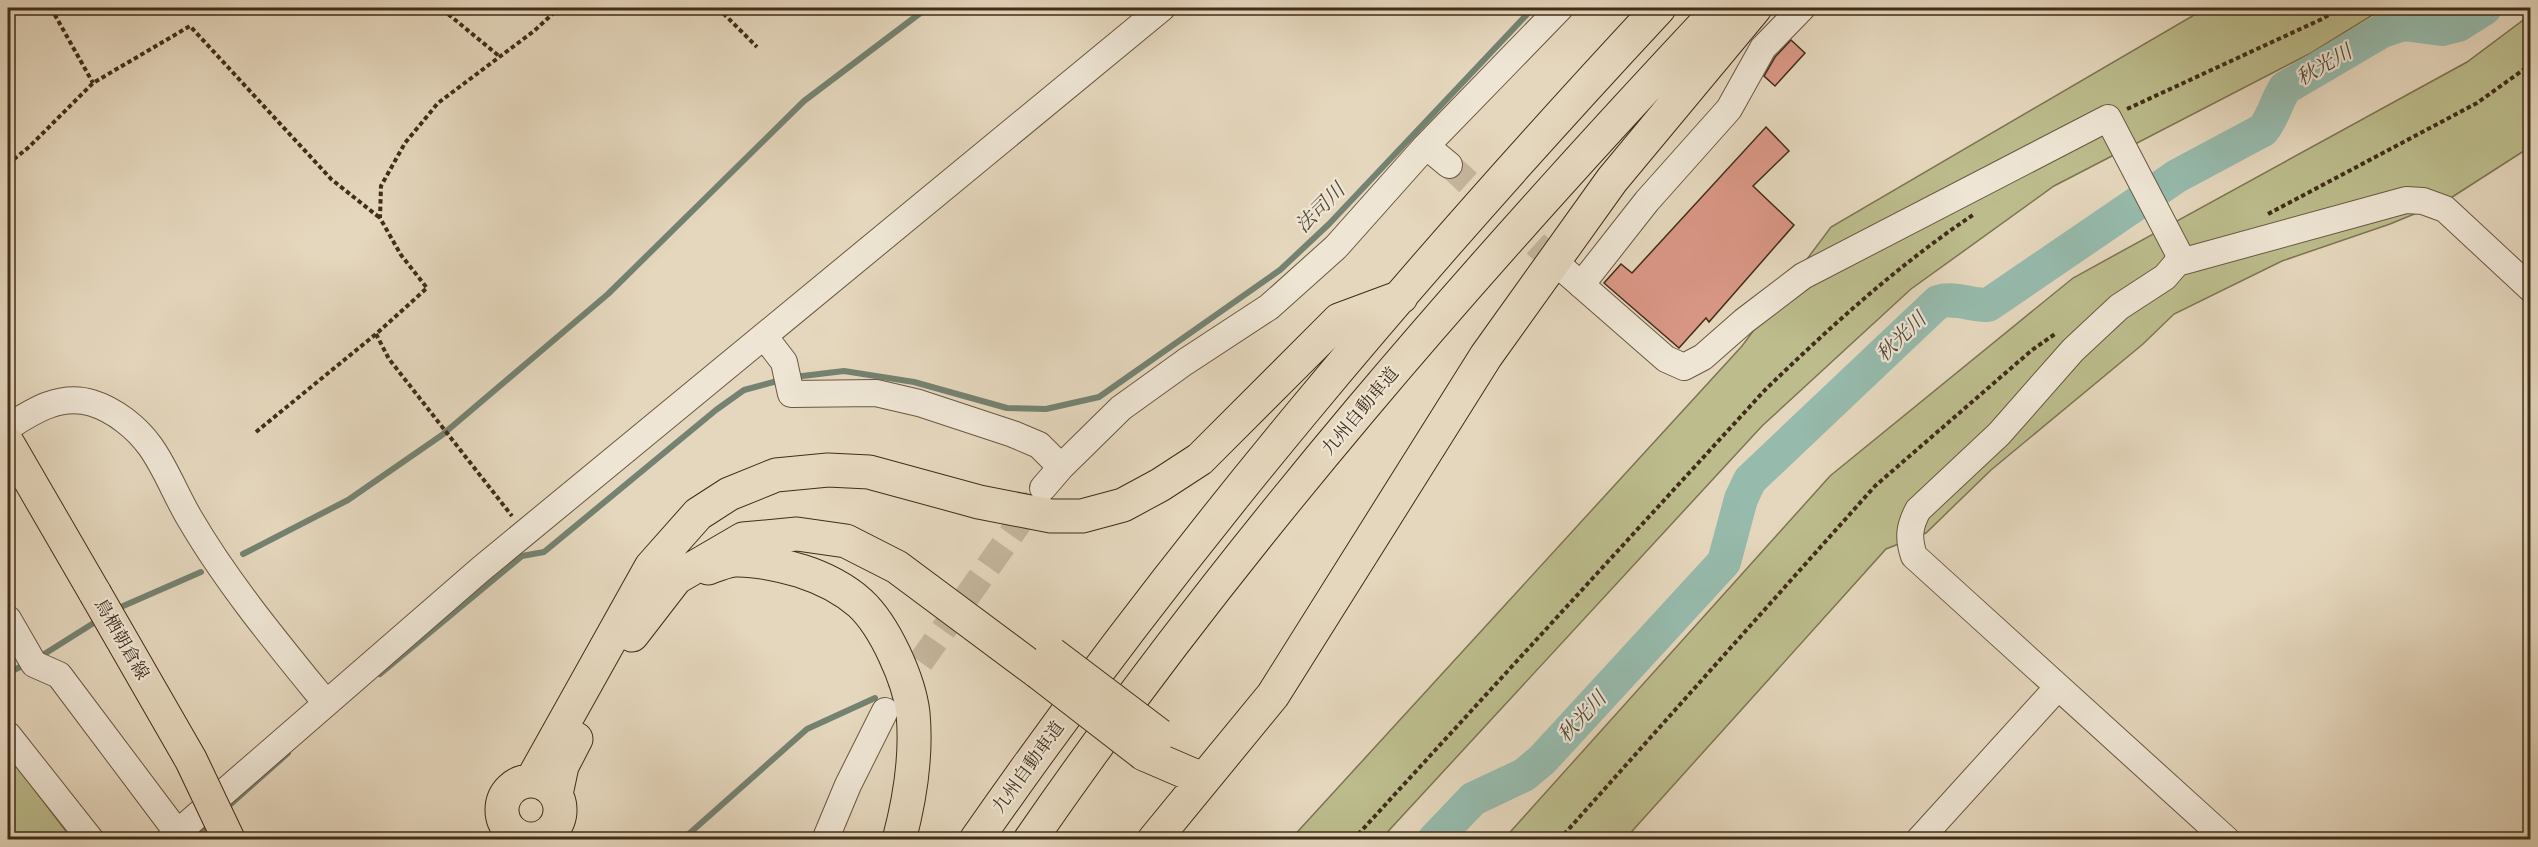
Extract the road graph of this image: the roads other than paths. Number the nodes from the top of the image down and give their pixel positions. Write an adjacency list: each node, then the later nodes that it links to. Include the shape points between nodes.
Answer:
1 (1162, 8): 12 (street)
2 (1560, 8): 7 (street)
3 (1659, 8): 11 (highway, 九州自動車道)
4 (1720, 8): 34 (highway, 九州自動車道, via 1470,282 1318,461 1167,652)
5 (1755, 8): 25 (highway, via 1612,180 1486,356 1273,695)
6 (1802, 8): 9 (street, via 1763,48 1729,109 1572,277 1666,359 1684,367 1703,357 1803,276 2111,125)
7 (1426, 146): 8 (street); 15 (street, via 1336,247 1269,307 1121,408)
8 (1449, 165)
9 (2175, 254): 10 (street, via 2406,200 2423,201 2445,209); 21 (street, via 2165,277 2119,307 2073,350 1999,434 1918,510 1912,522 1908,540 1914,556)
10 (2530, 288)
11 (1401, 297): 18 (highway, via 1340,320 1200,459 1123,505 1082,516 1051,516 980,502 869,472 828,470 776,475 729,494 698,514 651,567); 33 (highway, 九州自動車道, via 1132,625)
12 (764, 336): 15 (street, via 784,362 791,394 876,393 919,403 1030,441); 22 (street, via 525,532)
13 (8, 427): 22 (street, via 61,400 92,402 125,420 151,447 212,552)
14 (8, 443): 30 (main road, 鳥栖朝倉線, bridge, via 191,760)
15 (1061, 467): 16 (street)
16 (1043, 488)
17 (676, 578): 20 (highway, via 743,539 797,534 846,541 897,567); 26 (highway, via 633,632 562,766); 32 (highway, via 733,560 780,565 825,578 861,604 884,635 902,671 912,712 913,762)
18 (622, 617): 20 (highway, via 663,571 717,529 791,510 849,520 914,550); 26 (highway)
19 (8, 619): 27 (street, via 34,664 59,675)
20 (1045, 663): 25 (highway, bridge)
21 (2058, 687): 36 (street); 37 (street)
22 (326, 703): 27 (street)
23 (885, 711): 31 (street)
24 (8, 735): 29 (street)
25 (1202, 779): 35 (highway)
26 (544, 787): 28 (highway, via 560,802 559,820 548,835); 28 (highway, via 513,787 506,794 502,814)
27 (173, 836)
28 (519, 838)
29 (91, 840)
30 (229, 840)
31 (825, 840)
32 (899, 840)
33 (976, 840)
34 (1030, 840)
35 (1154, 840)
36 (1919, 840)
37 (2227, 840)

